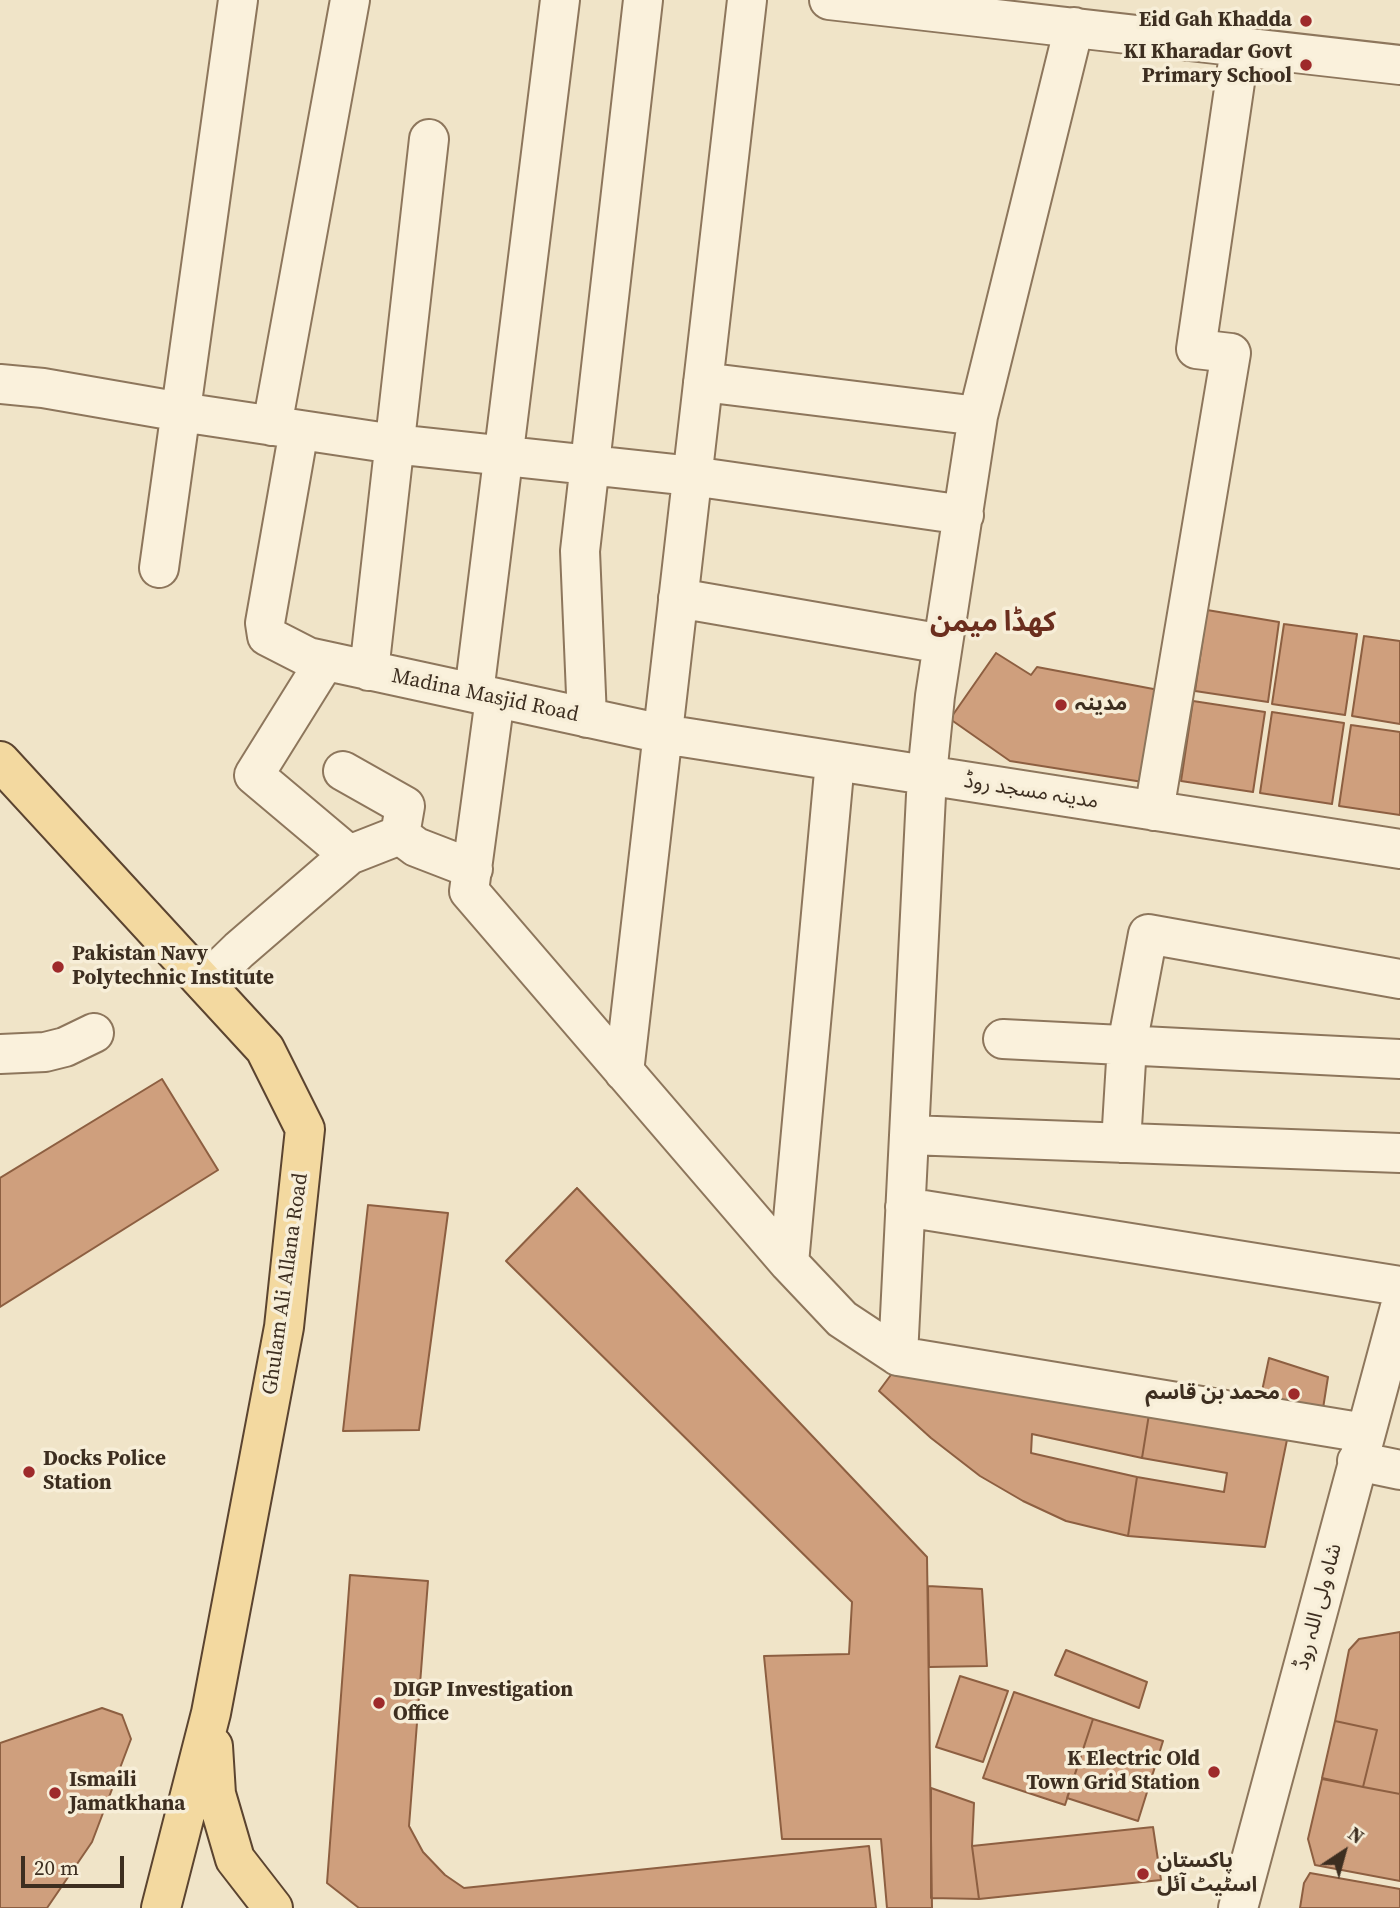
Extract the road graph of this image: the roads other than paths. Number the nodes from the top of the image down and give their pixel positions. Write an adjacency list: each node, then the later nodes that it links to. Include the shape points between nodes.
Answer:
1 (239, 0): 13 (street)
2 (350, 0): 15 (street)
3 (560, 0): 17 (street)
4 (643, 0): 18 (street)
5 (747, 0): 11 (street)
6 (829, 0): 7 (street)
7 (1074, 27): 8 (street); 14 (street)
8 (1240, 48): 9 (street); 33 (street, via 1196,349 1231,353)
9 (1400, 65)
10 (429, 139): 16 (street)
11 (703, 382): 14 (street); 19 (street)
12 (0, 384): 13 (street)
13 (181, 412): 15 (street); 21 (street)
14 (978, 416): 20 (street)
15 (286, 428): 16 (street); 24 (street, Madina Masjid Road, via 265,623 267,636)
16 (394, 444): 17 (street); 25 (street)
17 (503, 457): 18 (street); 26 (street)
18 (590, 467): 19 (street); 27 (street, via 580,551)
19 (692, 476): 20 (street); 22 (street)
20 (964, 515): 23 (street)
21 (159, 568)
22 (678, 598): 23 (street); 28 (street)
23 (943, 644): 32 (street)
24 (316, 659): 25 (street, Madina Masjid Road); 36 (street, via 254,775)
25 (369, 671): 26 (street, Madina Masjid Road)
26 (484, 695): 27 (street, Madina Masjid Road); 37 (street)
27 (587, 718): 28 (street, Madina Masjid Road)
28 (663, 734): 30 (street, مدینہ مسجد روڈ); 45 (street)
29 (0, 761): 39 (main road, Ghulam Ali Allana Road)
30 (835, 761): 32 (street, مدینہ مسجد روڈ); 50 (street)
31 (343, 771): 34 (street, via 405,806)
32 (927, 775): 33 (street, مدینہ مسجد روڈ); 46 (street)
33 (1154, 811): 35 (street, مدینہ مسجد روڈ)
34 (400, 835): 36 (street); 37 (street, via 416,847)
35 (1400, 849)
36 (343, 859): 39 (street)
37 (473, 869): 45 (street, via 469,891)
38 (1400, 979): 42 (street, via 1148,934)
39 (205, 983): 56 (main road, Ghulam Ali Allana Road, via 265,1049 306,1129 284,1327)
40 (94, 1033): 43 (street, via 45,1052)
41 (1003, 1039): 42 (street)
42 (1126, 1045): 44 (street); 47 (street)
43 (0, 1054)
44 (1400, 1059)
45 (624, 1072): 50 (street)
46 (909, 1135): 47 (street); 49 (street)
47 (1121, 1143): 48 (street)
48 (1400, 1153)
49 (905, 1207): 51 (street); 53 (street)
50 (789, 1263): 53 (street, via 842,1319)
51 (1400, 1286)
52 (1400, 1307): 54 (street, شاہ ولی اللہ روڈ)
53 (898, 1356): 54 (street)
54 (1361, 1447): 55 (street); 59 (street, شاہ ولی اللہ روڈ)
55 (1400, 1470)
56 (211, 1713): 57 (main road, Ghulam Ali Allana Road); 58 (main road, via 216,1794 236,1859)
57 (161, 1908)
58 (273, 1908)
59 (1238, 1908)

